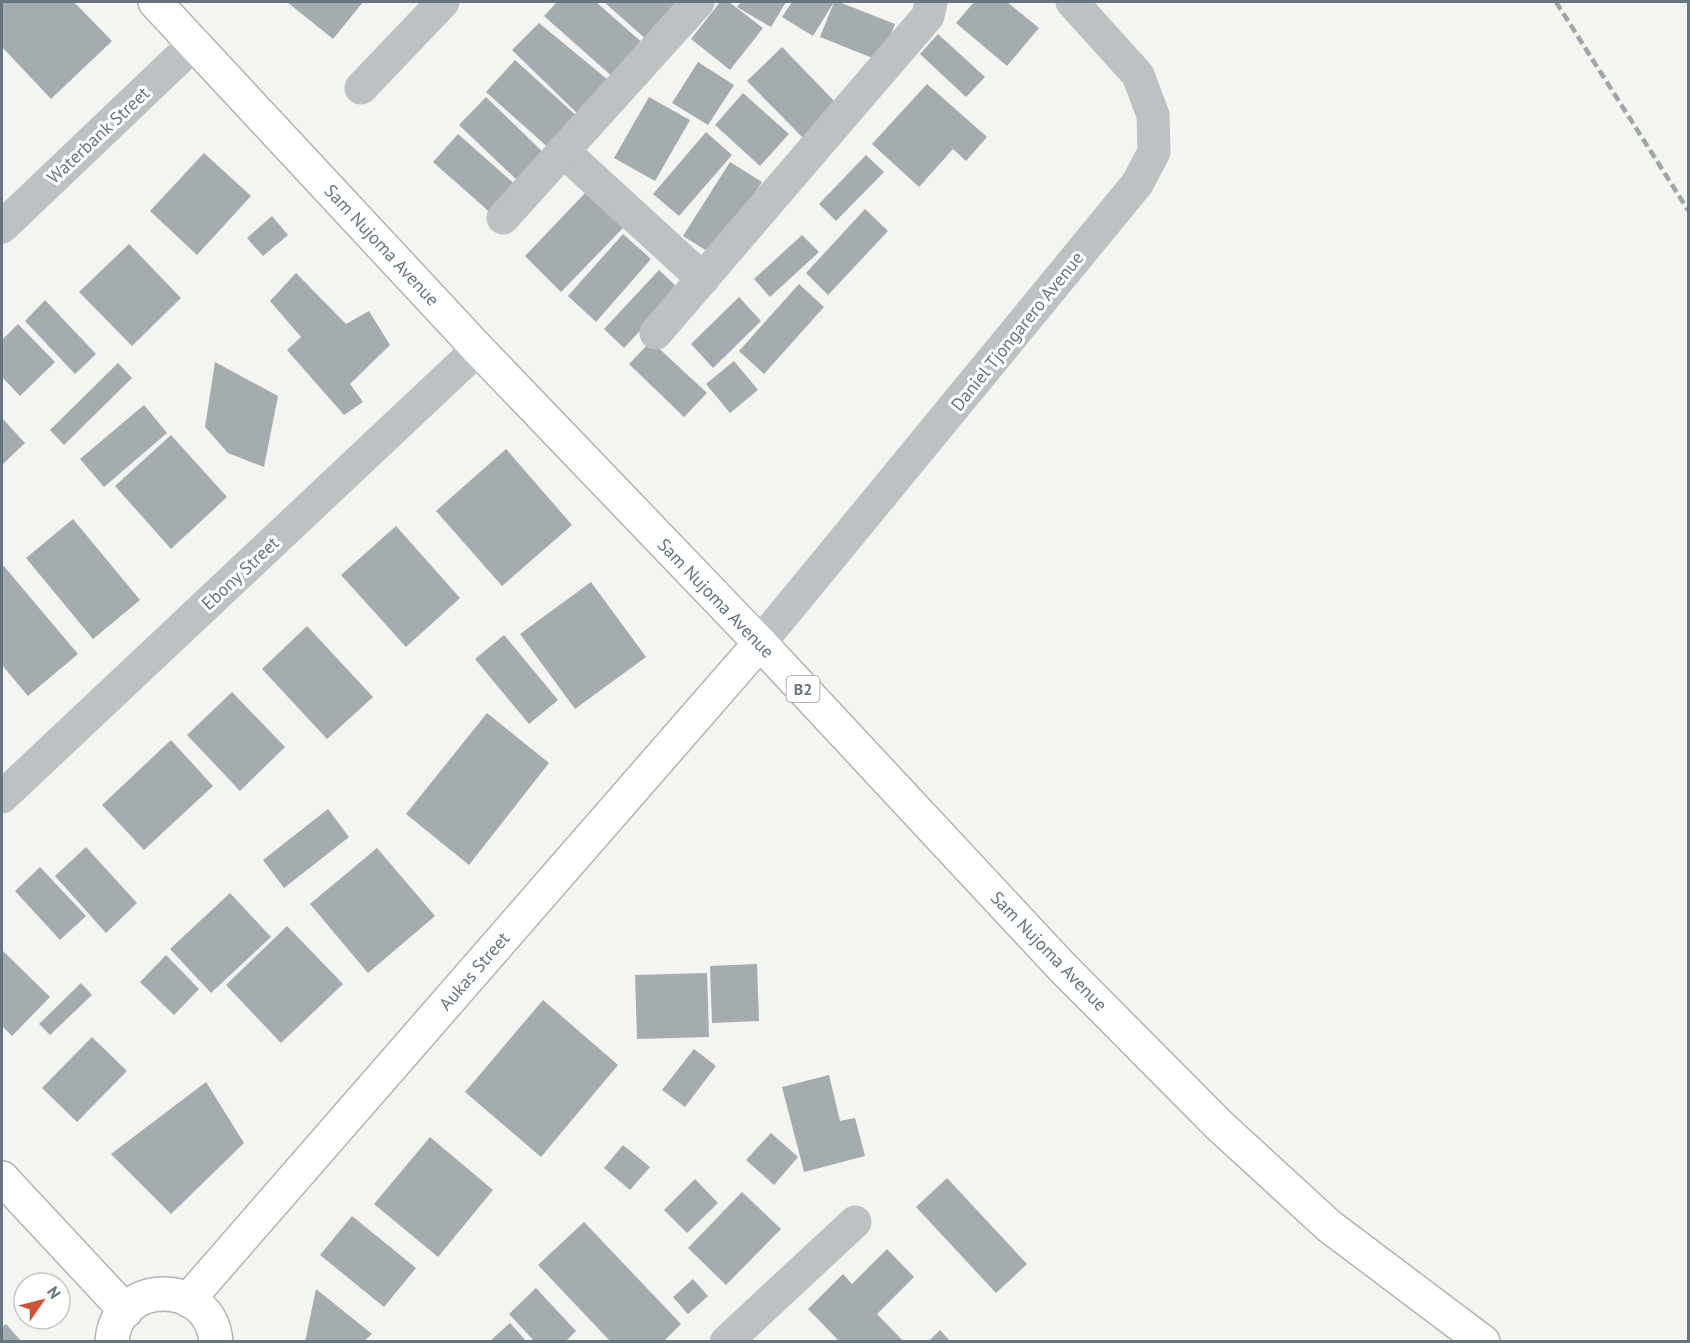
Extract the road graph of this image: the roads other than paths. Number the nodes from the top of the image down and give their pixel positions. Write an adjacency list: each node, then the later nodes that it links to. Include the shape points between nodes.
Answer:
1 (155, 2): 6 (main road, Sam Nujoma Avenue / B2)
2 (443, 2): 7 (street)
3 (698, 2): 8 (street)
4 (931, 2): 11 (street, via 928,16)
5 (1072, 2): 14 (street, Daniel Tjongarero Avenue, via 1138,75 1153,116 1154,152 1137,184)
6 (195, 43): 10 (street, Waterbank Street); 13 (main road, Sam Nujoma Avenue / B2)
7 (361, 88)
8 (563, 151): 9 (street); 11 (street)
9 (503, 218)
10 (2, 227)
11 (703, 279): 12 (street)
12 (656, 333)
13 (478, 349): 14 (main road, Sam Nujoma Avenue / B2); 15 (street, Ebony Street)
14 (760, 643): 18 (main road, Aukas Street); 23 (main road, Sam Nujoma Avenue / B2, via 1062,967 1220,1126 1329,1226)
15 (2, 797)
16 (2, 1178): 19 (main road)
17 (855, 1222): 22 (street)
18 (188, 1300): 19 (main road, via 164,1293 147,1296); 21 (main road, via 209,1317)
19 (126, 1311): 20 (main road)
20 (112, 1341)
21 (216, 1341)
22 (726, 1341)
23 (1483, 1341)

